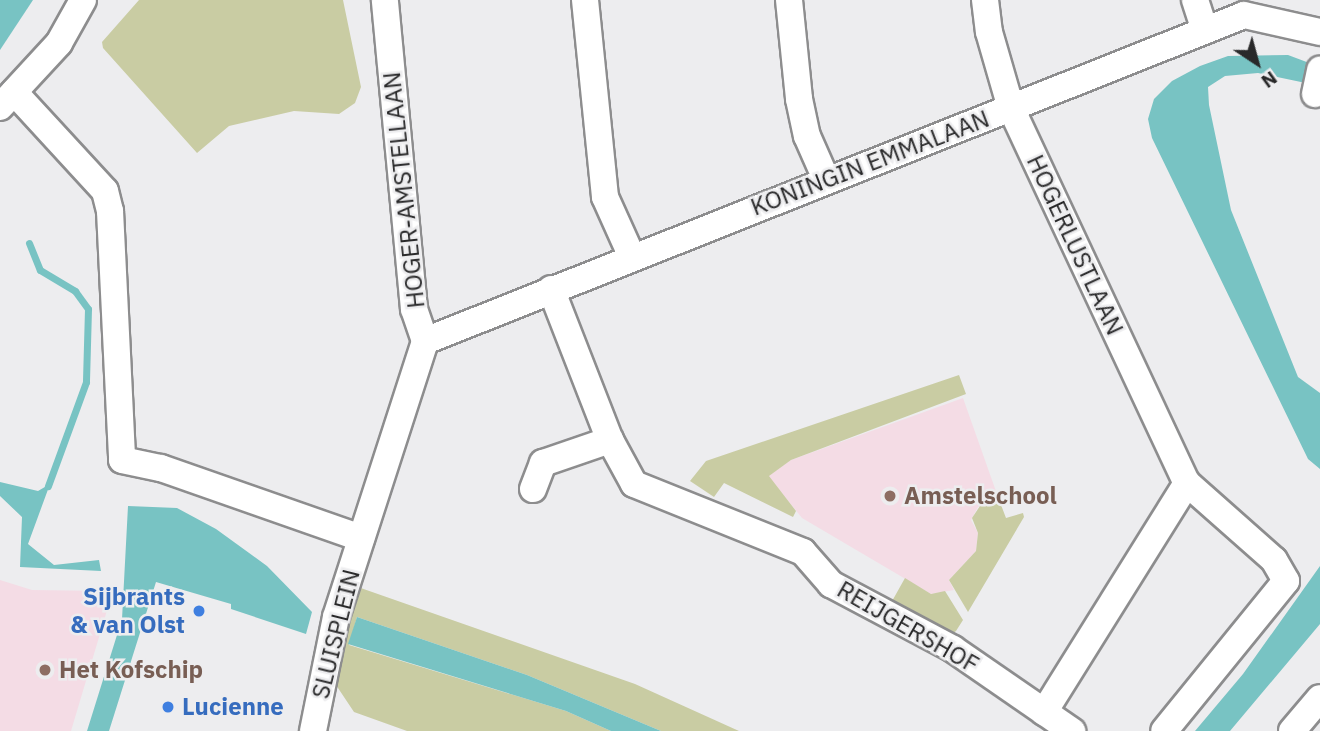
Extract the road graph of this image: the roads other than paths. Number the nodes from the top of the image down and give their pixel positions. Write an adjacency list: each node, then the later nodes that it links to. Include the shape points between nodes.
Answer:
1 (83, 0): 10 (street, via 59,43)
2 (385, 0): 15 (street, HOGER-AMSTELLAAN, via 414,309)
3 (585, 0): 13 (street, via 605,197)
4 (789, 0): 12 (street, via 799,99 807,136)
5 (985, 0): 11 (street, HOGERLUSTLAAN, via 989,32)
6 (1195, 0): 8 (street)
7 (1244, 8): 8 (street, KONINGIN EMMALAAN); 9 (street, KONINGIN EMMALAAN)
8 (1205, 30): 11 (street, KONINGIN EMMALAAN)
9 (1320, 32)
10 (7, 99): 19 (street, via 106,191 122,460 161,468)
11 (1011, 108): 12 (street, KONINGIN EMMALAAN); 17 (street, HOGERLUSTLAAN)
12 (826, 179): 13 (street, KONINGIN EMMALAAN)
13 (632, 257): 14 (street, KONINGIN EMMALAAN)
14 (551, 289): 15 (street, KONINGIN EMMALAAN); 16 (street, REIJGERSHOF)
15 (425, 341): 19 (street, HOGER-AMSTELLAAN)
16 (610, 440): 18 (street, via 543,464); 21 (street, REIJGERSHOF, via 634,484 803,552 831,584 953,649)
17 (1187, 483): 21 (street); 24 (street, HOGERLUSTLAAN, via 1274,560 1286,581)
18 (533, 489)
19 (360, 538): 22 (street, SLUISPLEIN, via 336,617)
20 (1320, 698): 25 (street)
21 (1044, 712): 23 (street, REIJGERSHOF)
22 (313, 731)
23 (1072, 731)
24 (1164, 731)
25 (1292, 731)

